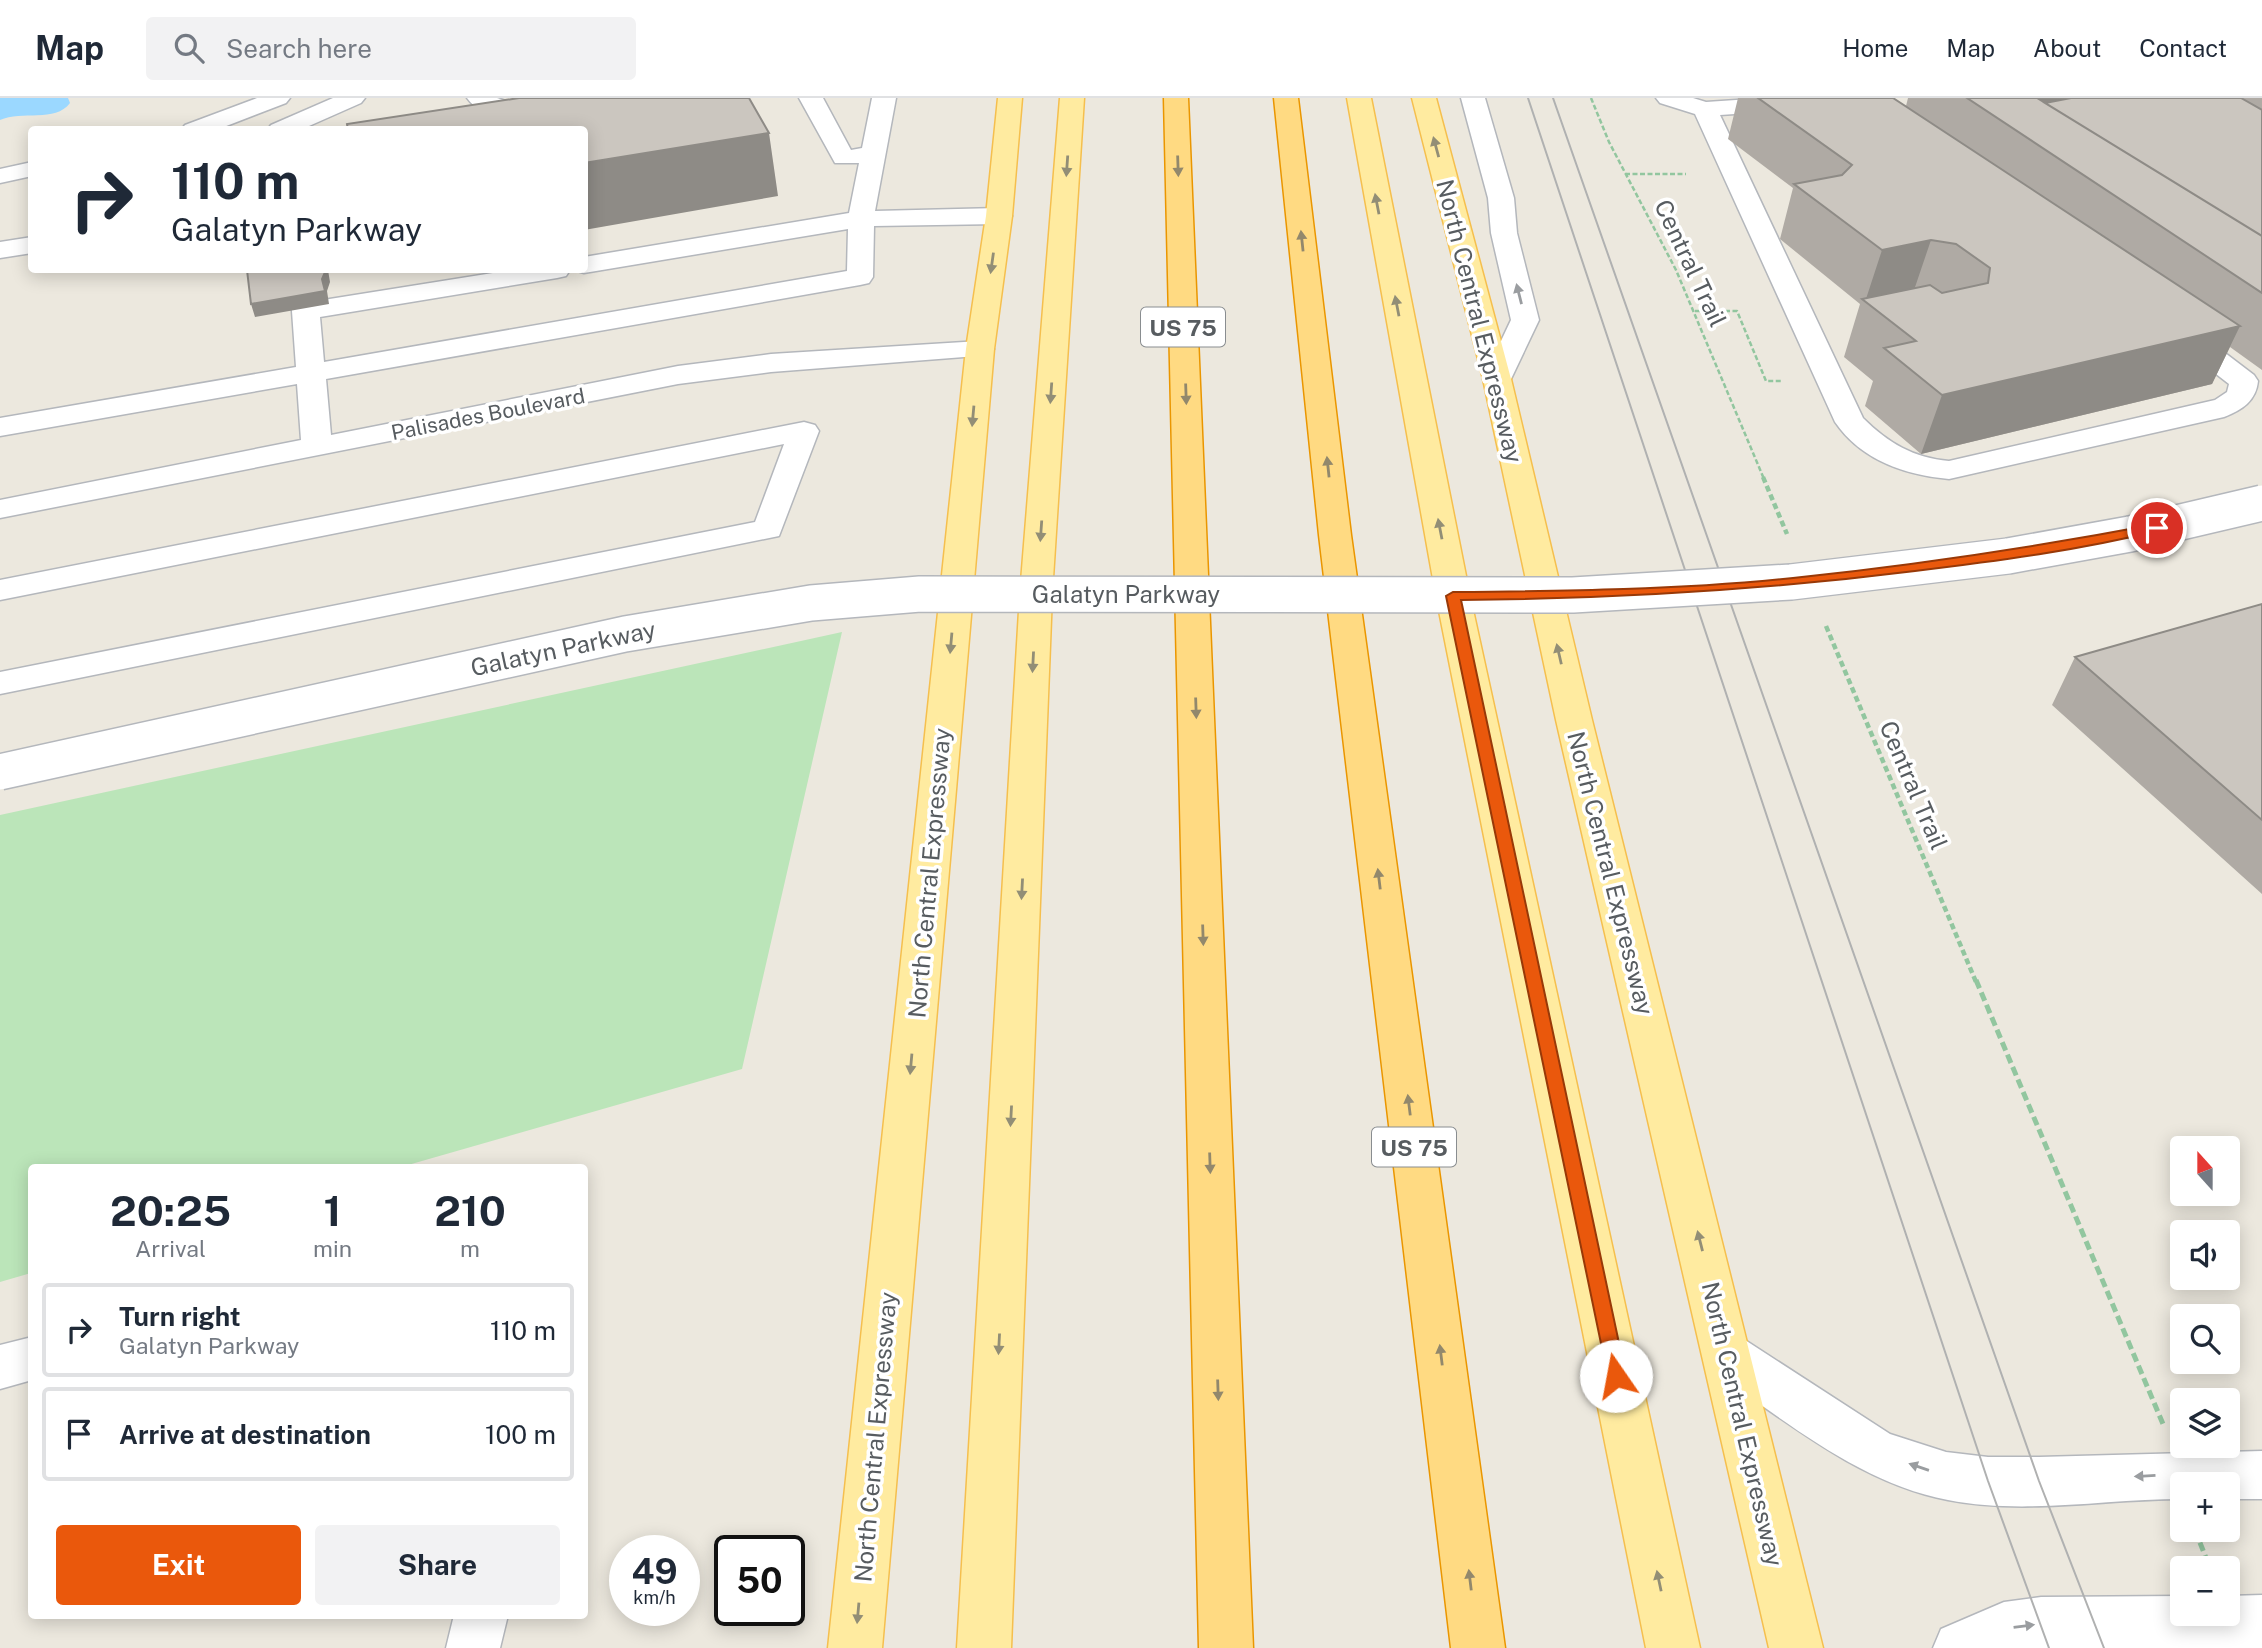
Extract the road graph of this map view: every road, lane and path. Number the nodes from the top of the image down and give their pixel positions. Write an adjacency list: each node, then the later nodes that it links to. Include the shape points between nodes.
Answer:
1 (209, 98): 19 (street)
2 (278, 98): 19 (street)
3 (353, 98): 22 (street)
4 (479, 98): 5 (street, via 510,113)
5 (638, 98)
6 (811, 98): 23 (street, via 844,158)
7 (884, 98): 23 (street)
8 (1010, 98): 30 (main road, North Central Expressway)
9 (1072, 98): 50 (main road, one-way to 50)
10 (1176, 98): 67 (highway, US 75, one-way to 67)
11 (1286, 98): 68 (highway, US 75, one-way to 11, via 1335,535)
12 (1360, 98): 51 (main road, one-way to 12)
13 (1423, 98): 42 (main road, North Central Expressway, one-way to 13)
14 (1474, 98): 42 (street, one-way to 14, via 1525,320 1504,233 1501,198)
15 (1591, 98): 25 (path, Central Trail)
16 (1668, 98): 17 (street)
17 (1706, 109): 18 (street, via 1844,100); 43 (street)
18 (1875, 111)
19 (240, 113): 20 (street); 21 (street)
20 (204, 126)
21 (259, 126)
22 (288, 126)
23 (875, 153): 31 (street)
24 (28, 170): 27 (street)
25 (1625, 174): 26 (path); 38 (path, Central Trail)
26 (1689, 174)
27 (0, 176)
28 (28, 194): 29 (street)
29 (0, 198)
30 (999, 216): 31 (street); 40 (main road, North Central Expressway, one-way to 40)
31 (861, 219): 34 (street); 41 (street, via 860,277)
32 (28, 246): 33 (street)
33 (0, 250)
34 (588, 264)
35 (297, 273): 37 (street)
36 (539, 273): 37 (street)
37 (306, 311): 41 (street)
38 (1695, 311): 43 (path, via 1737,311 1766,381); 48 (path, Central Trail)
39 (2162, 320): 43 (street, via 2244,381 2244,391 2234,402 2214,411 1949,470 1904,463 1866,439 1850,422)
40 (980, 349): 45 (street, Palisades Boulevard, via 785,362 678,375); 65 (main road, North Central Expressway, one-way to 65)
41 (313, 371): 44 (street); 45 (street)
42 (1497, 379): 55 (main road, North Central Expressway, one-way to 42, via 1577,734)
43 (1831, 380)
44 (0, 427)
45 (317, 448): 47 (street, Palisades Boulevard)
46 (2262, 503): 51 (street, Galatyn Parkway, bridge, via 2130,534 1863,575 1573,595)
47 (0, 509)
48 (1791, 545)
49 (0, 590): 53 (street, via 804,431 768,529)
50 (1036, 594): 51 (street, Galatyn Parkway, bridge); 54 (street, Galatyn Parkway, bridge, via 920,594 727,615); 66 (main road, one-way to 66)
51 (1453, 596): 69 (main road, one-way to 51)
52 (1824, 621): 58 (path, Central Trail, via 2161,1414)
53 (0, 683)
54 (0, 772)
55 (1728, 1355): 59 (street, one-way to 55, via 2039,1481 1946,1476 1875,1452); 70 (main road, North Central Expressway)
56 (28, 1359): 57 (street)
57 (0, 1367)
58 (2173, 1472)
59 (2170, 1475)
60 (2240, 1475): 61 (street)
61 (2262, 1475)
62 (480, 1619): 64 (street)
63 (2262, 1622): 71 (street, one-way to 63, via 2004,1629 2041,1624)
64 (473, 1648)
65 (855, 1648)
66 (984, 1648)
67 (1226, 1648)
68 (1478, 1648)
69 (1672, 1648)
70 (1796, 1648)
71 (1960, 1648)

